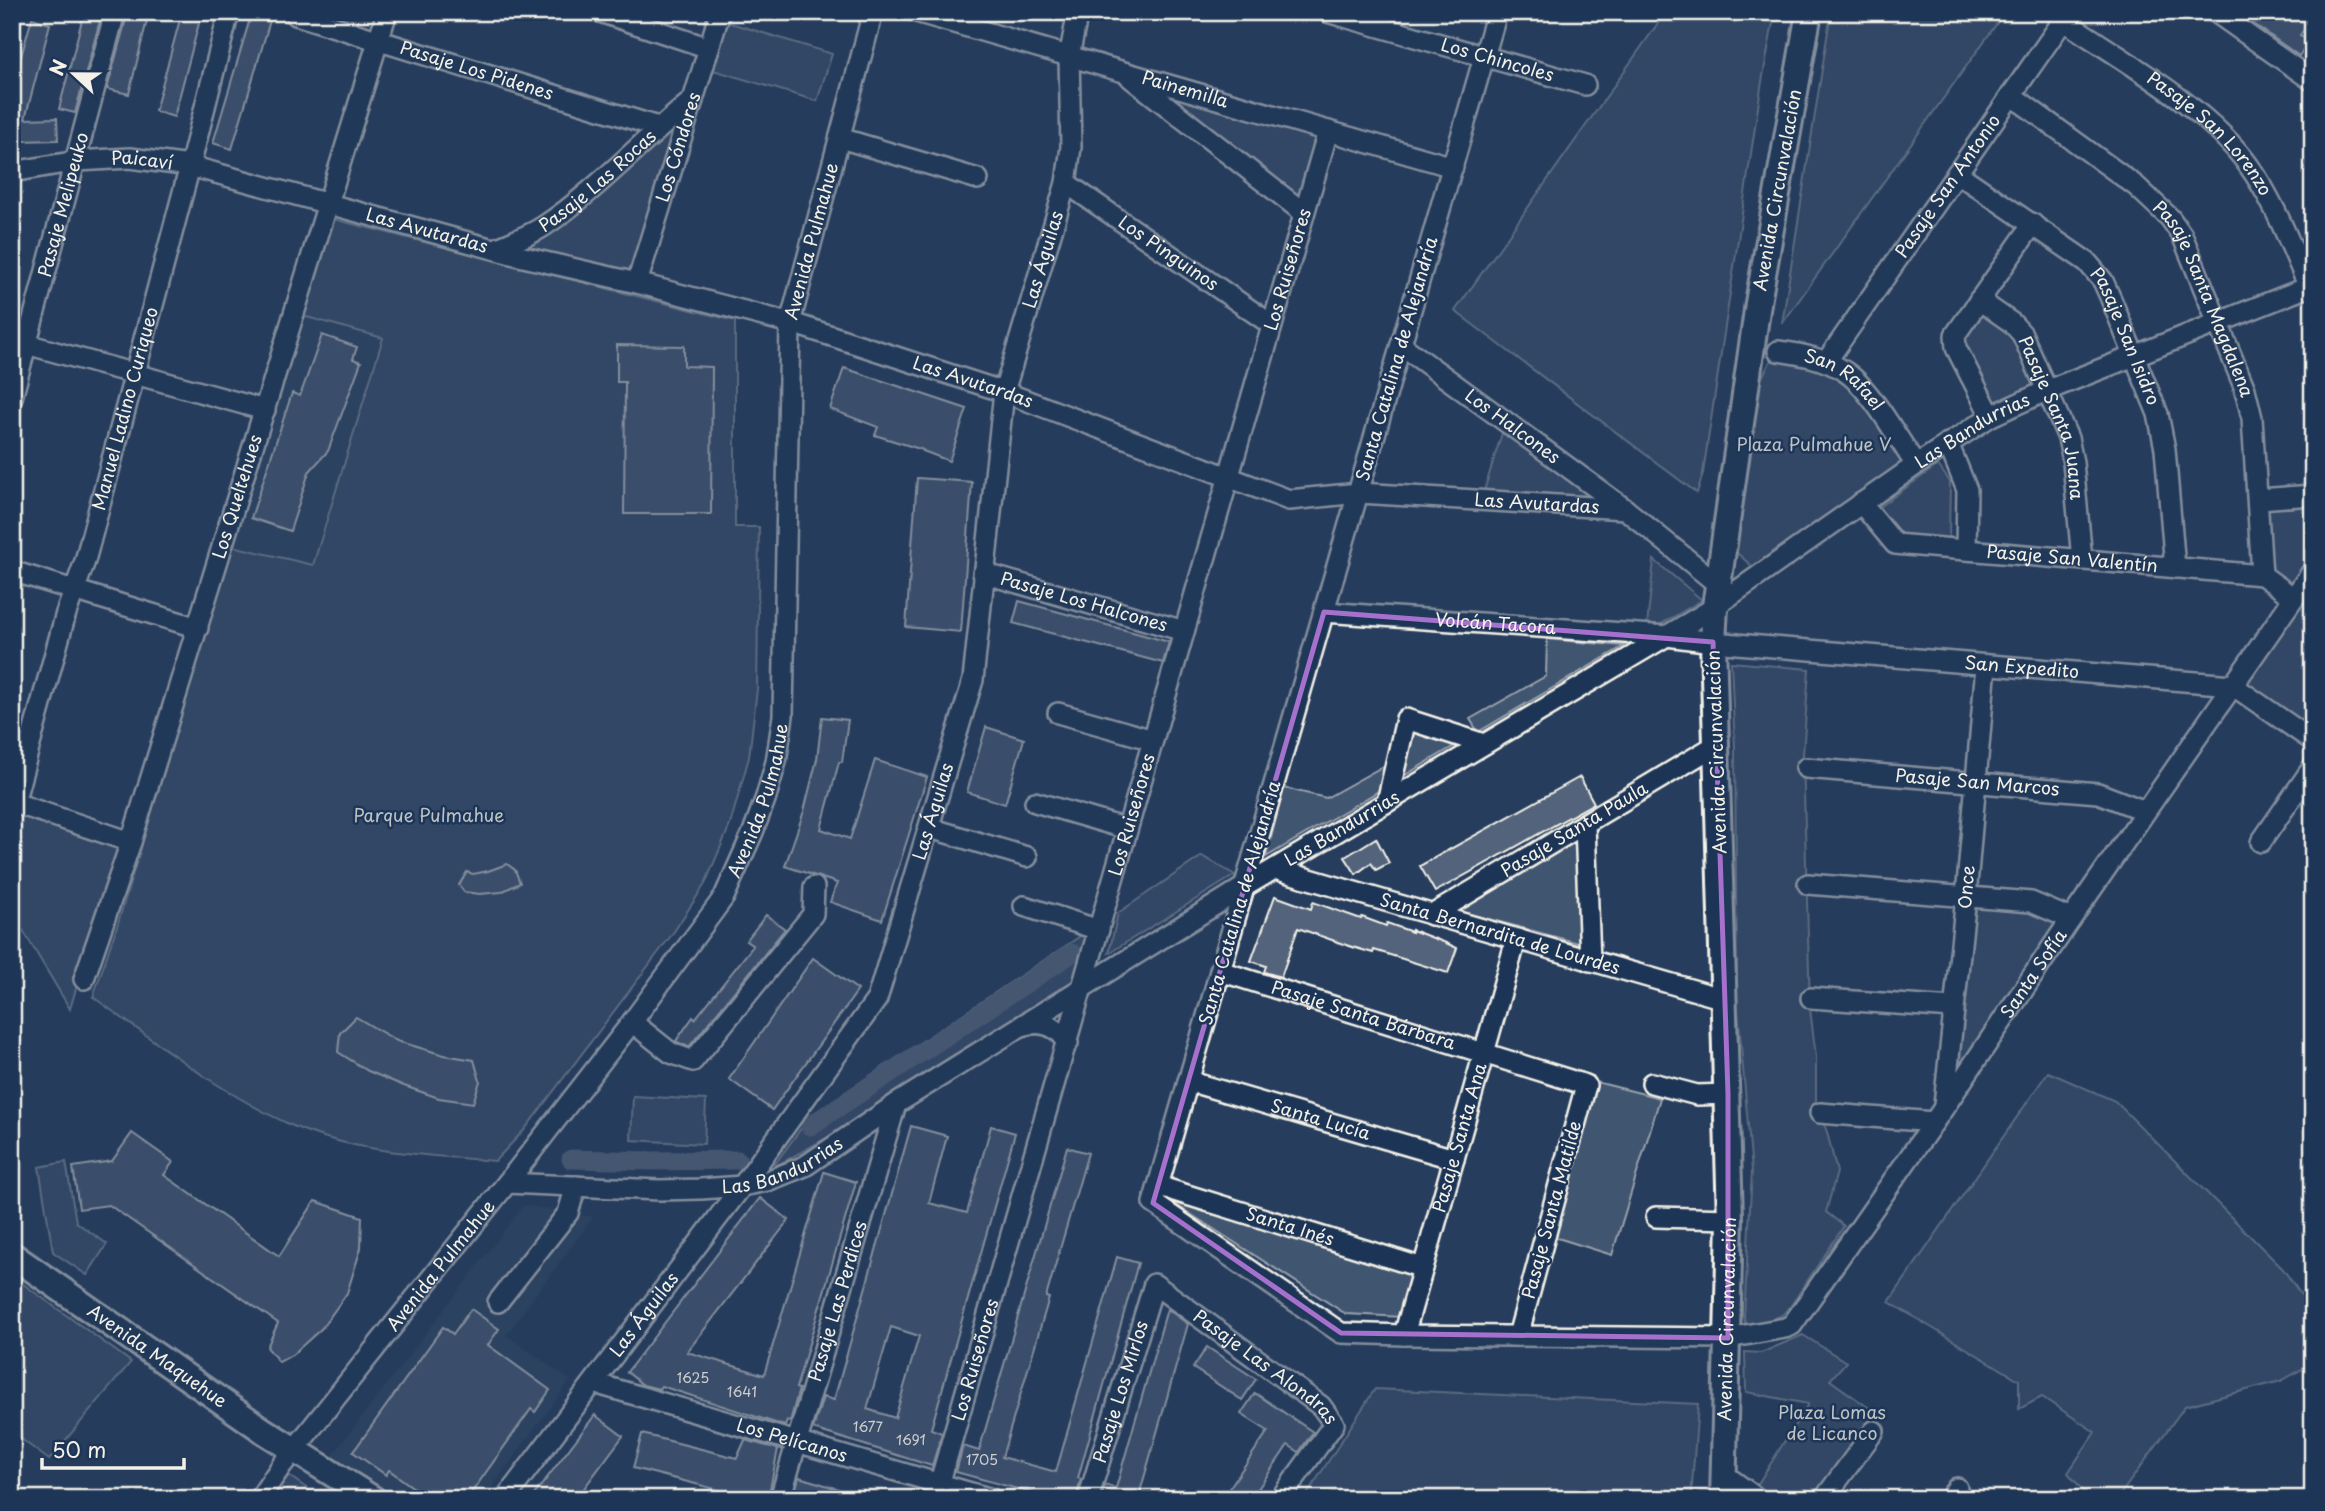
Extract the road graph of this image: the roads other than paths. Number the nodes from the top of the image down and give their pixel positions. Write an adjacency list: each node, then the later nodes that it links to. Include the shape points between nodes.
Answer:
1 (115, 12): 28 (street, Pasaje Melipeuko)
2 (229, 12): 29 (street, Manuel Ladino Curiqueo)
3 (387, 12): 16 (street, Los Queltehues)
4 (600, 12): 17 (street)
5 (720, 12): 17 (street, Los Cóndores)
6 (873, 12): 27 (street, Avenida Pulmahue)
7 (916, 12): 15 (street, Painemilla)
8 (1078, 12): 19 (street, Las Águilas)
9 (1327, 12): 18 (street, Los Chincoles)
10 (1497, 12): 18 (street, Santa Catalina de Alejandría)
11 (1809, 12): 72 (main road, Avenida Circunvalación, via 1758,303)
12 (2215, 12): 21 (street)
13 (296, 15): 16 (street, Pasaje Los Pidenes)
14 (2066, 16): 23 (street, Pasaje San Antonio); 40 (street, Pasaje San Lorenzo, via 2208,120 2231,143 2265,191)
15 (963, 18): 19 (street, Painemilla)
16 (378, 40): 25 (street, Pasaje Los Pidenes); 35 (street, Los Queltehues)
17 (709, 48): 24 (street, Los Cóndores)
18 (1485, 55): 22 (street, Los Chincoles); 30 (street, Santa Catalina de Alejandría)
19 (1069, 57): 20 (street, Painemilla); 34 (street, Las Águilas, via 1071,147)
20 (1122, 72): 26 (street, Painemilla); 36 (street)
21 (2313, 81)
22 (1585, 85)
23 (2011, 95): 32 (street, Pasaje San Antonio); 43 (street, Pasaje Santa Magdalena, via 2137,186 2170,218 2191,254)
24 (693, 100): 25 (street, Pasaje Las Rocas); 39 (street, Los Cóndores)
25 (658, 127): 38 (street, Pasaje Las Rocas, via 543,227)
26 (1328, 131): 30 (street, Painemilla); 36 (street, Los Ruiseñores)
27 (840, 138): 33 (street); 42 (street, Avenida Pulmahue)
28 (77, 161): 29 (street, Paicaví, via 130,158); 31 (street, Paicaví); 45 (street, Pasaje Melipeuko)
29 (190, 166): 35 (street, Las Avutardas); 50 (street, Manuel Ladino Curiqueo)
30 (1453, 167): 46 (street, Santa Catalina de Alejandría)
31 (12, 172)
32 (1958, 173): 37 (street, Pasaje San Isidro); 49 (street, Pasaje San Antonio)
33 (978, 179)
34 (1066, 183): 44 (street, Los Pinguinos); 52 (street, Las Águilas)
35 (328, 203): 38 (street, Las Avutardas); 54 (street, Los Queltehues)
36 (1304, 213): 44 (street, Los Ruiseñores)
37 (2033, 224): 41 (street); 48 (street, Pasaje San Isidro, via 2096,272)
38 (495, 249): 39 (street, Las Avutardas)
39 (637, 283): 42 (street, Las Avutardas)
40 (2312, 286): 43 (street, Las Bandurrias)
41 (1979, 300): 51 (street, Pasaje Santa Juana, via 2017,328); 55 (street, via 1954,341)
42 (790, 323): 52 (street, Las Avutardas); 116 (street, Avenida Pulmahue, via 783,716 776,762 753,832 723,897)
43 (2219, 323): 48 (street, Las Bandurrias); 61 (street, Pasaje Santa Magdalena, via 2252,418)
44 (1272, 325): 58 (street, Los Ruiseñores)
45 (19, 342): 50 (street); 53 (street, Pasaje Melipeuko)
46 (1401, 345): 59 (street, Santa Catalina de Alejandría); 63 (street, Los Halcones)
47 (1777, 351): 49 (street, San Rafael)
48 (2136, 356): 51 (street, Las Bandurrias); 66 (street, Pasaje San Isidro, via 2162,430)
49 (1826, 362): 57 (street, San Rafael, via 1859,382)
50 (133, 373): 54 (street); 71 (street, Manuel Ladino Curiqueo)
51 (2048, 390): 55 (street, Las Bandurrias); 65 (street, Pasaje Santa Juana, via 2071,450)
52 (1004, 392): 58 (street, Las Avutardas); 69 (street, Las Águilas)
53 (12, 398)
54 (265, 410): 75 (street, Los Queltehues)
55 (1991, 416): 56 (street, Las Bandurrias)
56 (1948, 443): 57 (street, Las Bandurrias); 64 (street, via 1967,490)
57 (1916, 465): 62 (street, Las Bandurrias)
58 (1228, 475): 59 (street, Las Avutardas, via 1289,500); 76 (street, Los Ruiseñores)
59 (1359, 493): 63 (street, Las Avutardas); 74 (street, Santa Catalina de Alejandría)
60 (2313, 495): 61 (street)
61 (2259, 499): 70 (street, Pasaje Santa Magdalena)
62 (1861, 503): 64 (street, Pasaje San Valentín, via 1895,544); 72 (street, Las Bandurrias)
63 (1625, 509): 72 (street, Las Avutardas)
64 (1966, 550): 65 (street, Pasaje San Valentín)
65 (2082, 560): 66 (street, Pasaje San Valentín)
66 (2175, 568): 70 (street, Pasaje San Valentín)
67 (2313, 570): 73 (street, Santa Sofía)
68 (12, 571): 71 (street)
69 (983, 573): 76 (street, Pasaje Los Halcones); 94 (street, Las Águilas, via 973,680)
70 (2262, 575): 73 (street)
71 (74, 590): 75 (street); 91 (street, Manuel Ladino Curiqueo)
72 (1721, 595): 77 (street, Las Bandurrias); 78 (main road, Avenida Circunvalación)
73 (2294, 598): 80 (street, Santa Sofía)
74 (1324, 612): 77 (street, Volcán Tacora); 102 (street, Santa Catalina de Alejandría)
75 (198, 628): 96 (street, Los Queltehues)
76 (1184, 631): 82 (street, Los Ruiseñores)
77 (1667, 636): 78 (street); 84 (street, Las Bandurrias)
78 (1713, 642): 79 (street, San Expedito); 85 (main road, Avenida Circunvalación)
79 (1986, 664): 80 (street, San Expedito); 88 (street, Once)
80 (2232, 685): 83 (street, San Expedito); 92 (street, Santa Sofía)
81 (1058, 713): 82 (street)
82 (1153, 740): 95 (street, Los Ruiseñores)
83 (2313, 741)
84 (1484, 744): 90 (street, Las Bandurrias); 90 (street, via 1406,719)
85 (1716, 745): 93 (street, Pasaje Santa Paula); 114 (main road, Avenida Circunvalación)
86 (2313, 767): 97 (street)
87 (1806, 768): 88 (street, Pasaje San Marcos)
88 (1976, 783): 92 (street, Pasaje San Marcos, via 2098,793); 103 (street, Once)
89 (1035, 802): 95 (street)
90 (1387, 802): 99 (street, Las Bandurrias)
91 (13, 803): 96 (street)
92 (2145, 811): 106 (street, Santa Sofía)
93 (1585, 824): 105 (street, Pasaje Santa Paula); 109 (street)
94 (930, 828): 98 (street); 130 (street, Las Águilas, via 877,999)
95 (1127, 829): 107 (street, Los Ruiseñores)
96 (131, 842): 111 (street, Los Queltehues)
97 (2261, 842)
98 (1027, 857)
99 (1275, 869): 102 (street, Las Bandurrias); 105 (street, Santa Bernardita de Lourdes)
100 (1808, 884): 103 (street)
101 (814, 887): 116 (street, via 813,914 693,1061 671,1053)
102 (1244, 887): 110 (street, Santa Catalina de Alejandría); 112 (street, Las Bandurrias)
103 (1966, 897): 106 (street, via 2031,902); 115 (street, Once)
104 (1024, 906): 107 (street)
105 (1432, 915): 108 (street, Santa Bernardita de Lourdes)
106 (2071, 919): 126 (street, Santa Sofía)
107 (1099, 930): 112 (street, Los Ruiseñores)
108 (1516, 940): 109 (street, Santa Bernardita de Lourdes); 119 (street, Pasaje Santa Ana)
109 (1590, 961): 114 (street, Santa Bernardita de Lourdes)
110 (1220, 971): 119 (street, Pasaje Santa Bárbara); 120 (street, Santa Catalina de Alejandría)
111 (84, 979)
112 (1085, 986): 117 (street, Las Bandurrias); 118 (street, Los Ruiseñores)
113 (1811, 998): 115 (street)
114 (1724, 999): 123 (main road, Avenida Circunvalación)
115 (1953, 1008): 126 (street, Once)
116 (632, 1022): 128 (street, Avenida Pulmahue)
117 (1021, 1026): 118 (street, via 1046,1025 1060,1032); 124 (street, Las Bandurrias)
118 (1068, 1044): 146 (street, Los Ruiseñores)
119 (1484, 1053): 122 (street, Pasaje Santa Bárbara); 127 (street, Pasaje Santa Ana)
120 (1188, 1081): 127 (street, Santa Lucía); 131 (street, Santa Catalina de Alejandría)
121 (1652, 1083): 123 (street, via 1697,1095)
122 (1587, 1084): 139 (street, Pasaje Santa Matilde)
123 (1728, 1094): 133 (main road, Avenida Circunvalación)
124 (896, 1104): 130 (street, Las Bandurrias, via 805,1166); 143 (street, Pasaje Las Perdices)
125 (1820, 1113): 126 (street)
126 (1938, 1116): 140 (street, Santa Sofía, via 1792,1325)
127 (1454, 1159): 135 (street, Pasaje Santa Ana)
128 (507, 1183): 129 (street, Las Bandurrias); 144 (street, Avenida Pulmahue)
129 (576, 1186): 130 (street, Las Bandurrias); 137 (street, via 568,1213)
130 (743, 1186): 141 (street, Las Águilas)
131 (1158, 1186): 135 (street, Santa Inés); 138 (street, via 1153,1203 1341,1333)
132 (1656, 1217): 133 (street)
133 (1730, 1219): 140 (main road, Avenida Circunvalación)
134 (12, 1255): 144 (main road, Avenida Maquehue)
135 (1423, 1268): 138 (street, Pasaje Santa Ana)
136 (1154, 1284): 152 (street, Pasaje Los Mirlos); 153 (street, Pasaje Las Alondras, via 1321,1406 1334,1424)
137 (498, 1302)
138 (1404, 1335): 139 (street)
139 (1518, 1336): 140 (street)
140 (1728, 1338): 145 (main road, Avenida Circunvalación)
141 (594, 1383): 143 (street, Los Pelícanos); 149 (street, Las Águilas)
142 (1874, 1431): 155 (street)
143 (796, 1442): 146 (street, Los Pelícanos); 150 (street, Pasaje Las Perdices)
144 (294, 1450): 147 (street, Avenida Pulmahue); 148 (main road, Avenida Maquehue)
145 (1724, 1487): 154 (street)
146 (937, 1491): 151 (street, Los Pelícanos)
147 (259, 1499)
148 (373, 1499)
149 (505, 1499)
150 (780, 1499)
151 (992, 1499)
152 (1088, 1499)
153 (1280, 1499)
154 (1758, 1499)
155 (1824, 1499)

